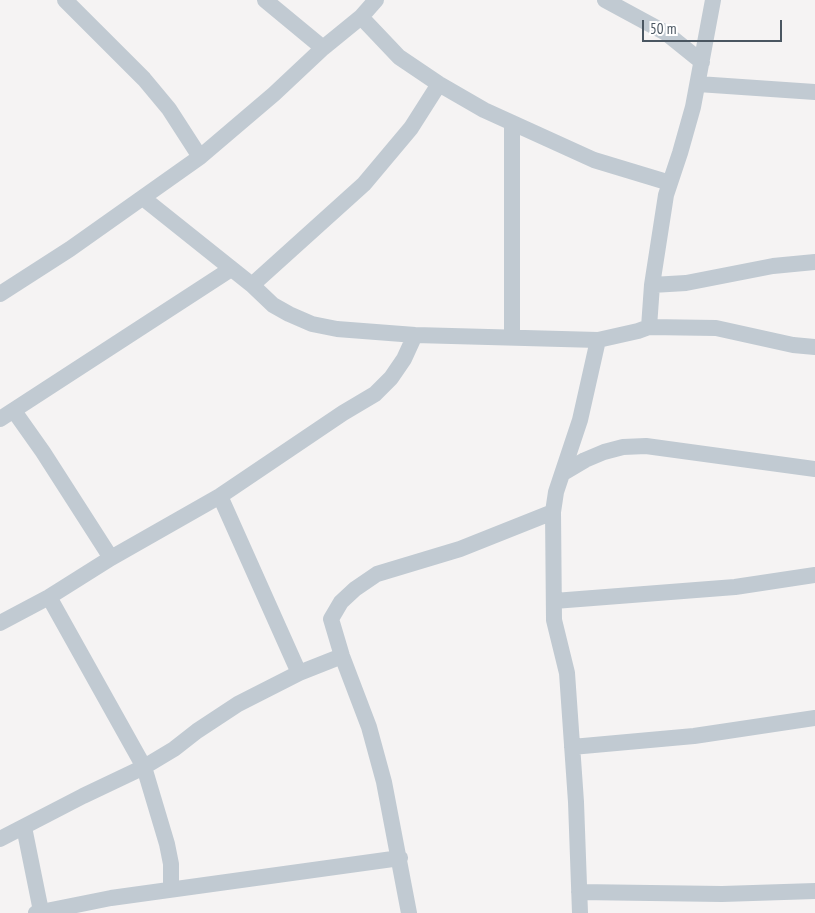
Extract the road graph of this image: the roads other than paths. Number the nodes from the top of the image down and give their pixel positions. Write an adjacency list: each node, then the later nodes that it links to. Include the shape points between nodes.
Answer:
1 (66, 0): 13 (street, via 144,79 169,109)
2 (264, 0): 7 (street)
3 (376, 0): 6 (street)
4 (605, 0): 8 (street, via 666,33)
5 (713, 0): 8 (street)
6 (361, 17): 7 (street); 9 (street, via 399,57)
7 (323, 48): 13 (street)
8 (702, 62): 10 (street)
9 (439, 84): 12 (street); 18 (street, via 411,128 364,184)
10 (698, 84): 11 (street); 14 (street)
11 (815, 92)
12 (512, 123): 14 (street, via 594,160); 23 (street)
13 (200, 157): 15 (street)
14 (670, 182): 19 (street)
15 (142, 198): 17 (street); 20 (street)
16 (815, 262): 19 (street)
17 (231, 269): 18 (street); 26 (street)
18 (252, 285): 22 (street, via 273,305 312,324)
19 (652, 285): 21 (street)
20 (0, 294)
21 (649, 326): 24 (street); 25 (street, via 716,328)
22 (415, 335): 23 (street); 29 (street, via 404,359 375,394)
23 (512, 337): 24 (street)
24 (598, 340): 28 (street, via 580,420)
25 (815, 347)
26 (7, 415): 31 (street, via 42,452)
27 (815, 469): 28 (street, via 646,446 604,452)
28 (563, 473): 30 (street)
29 (220, 496): 31 (street); 37 (street)
30 (552, 512): 34 (street); 36 (street, via 460,549 377,574 355,589 331,618)
31 (111, 558): 33 (street)
32 (815, 575): 34 (street, via 735,587)
33 (49, 597): 35 (street); 40 (street)
34 (554, 601): 39 (street, via 554,620 567,673)
35 (0, 623)
36 (342, 656): 37 (street); 43 (street, via 369,727)
37 (299, 673): 40 (street, via 238,704)
38 (815, 718): 39 (street, via 694,736)
39 (572, 747): 46 (street)
40 (144, 767): 41 (street); 44 (street, via 171,864)
41 (24, 828): 42 (street); 47 (street)
42 (0, 839)
43 (400, 858): 44 (street); 48 (street)
44 (171, 889): 47 (street)
45 (815, 891): 46 (street, via 722,894)
46 (578, 892): 49 (street)
47 (38, 912)
48 (409, 913)
49 (580, 913)

